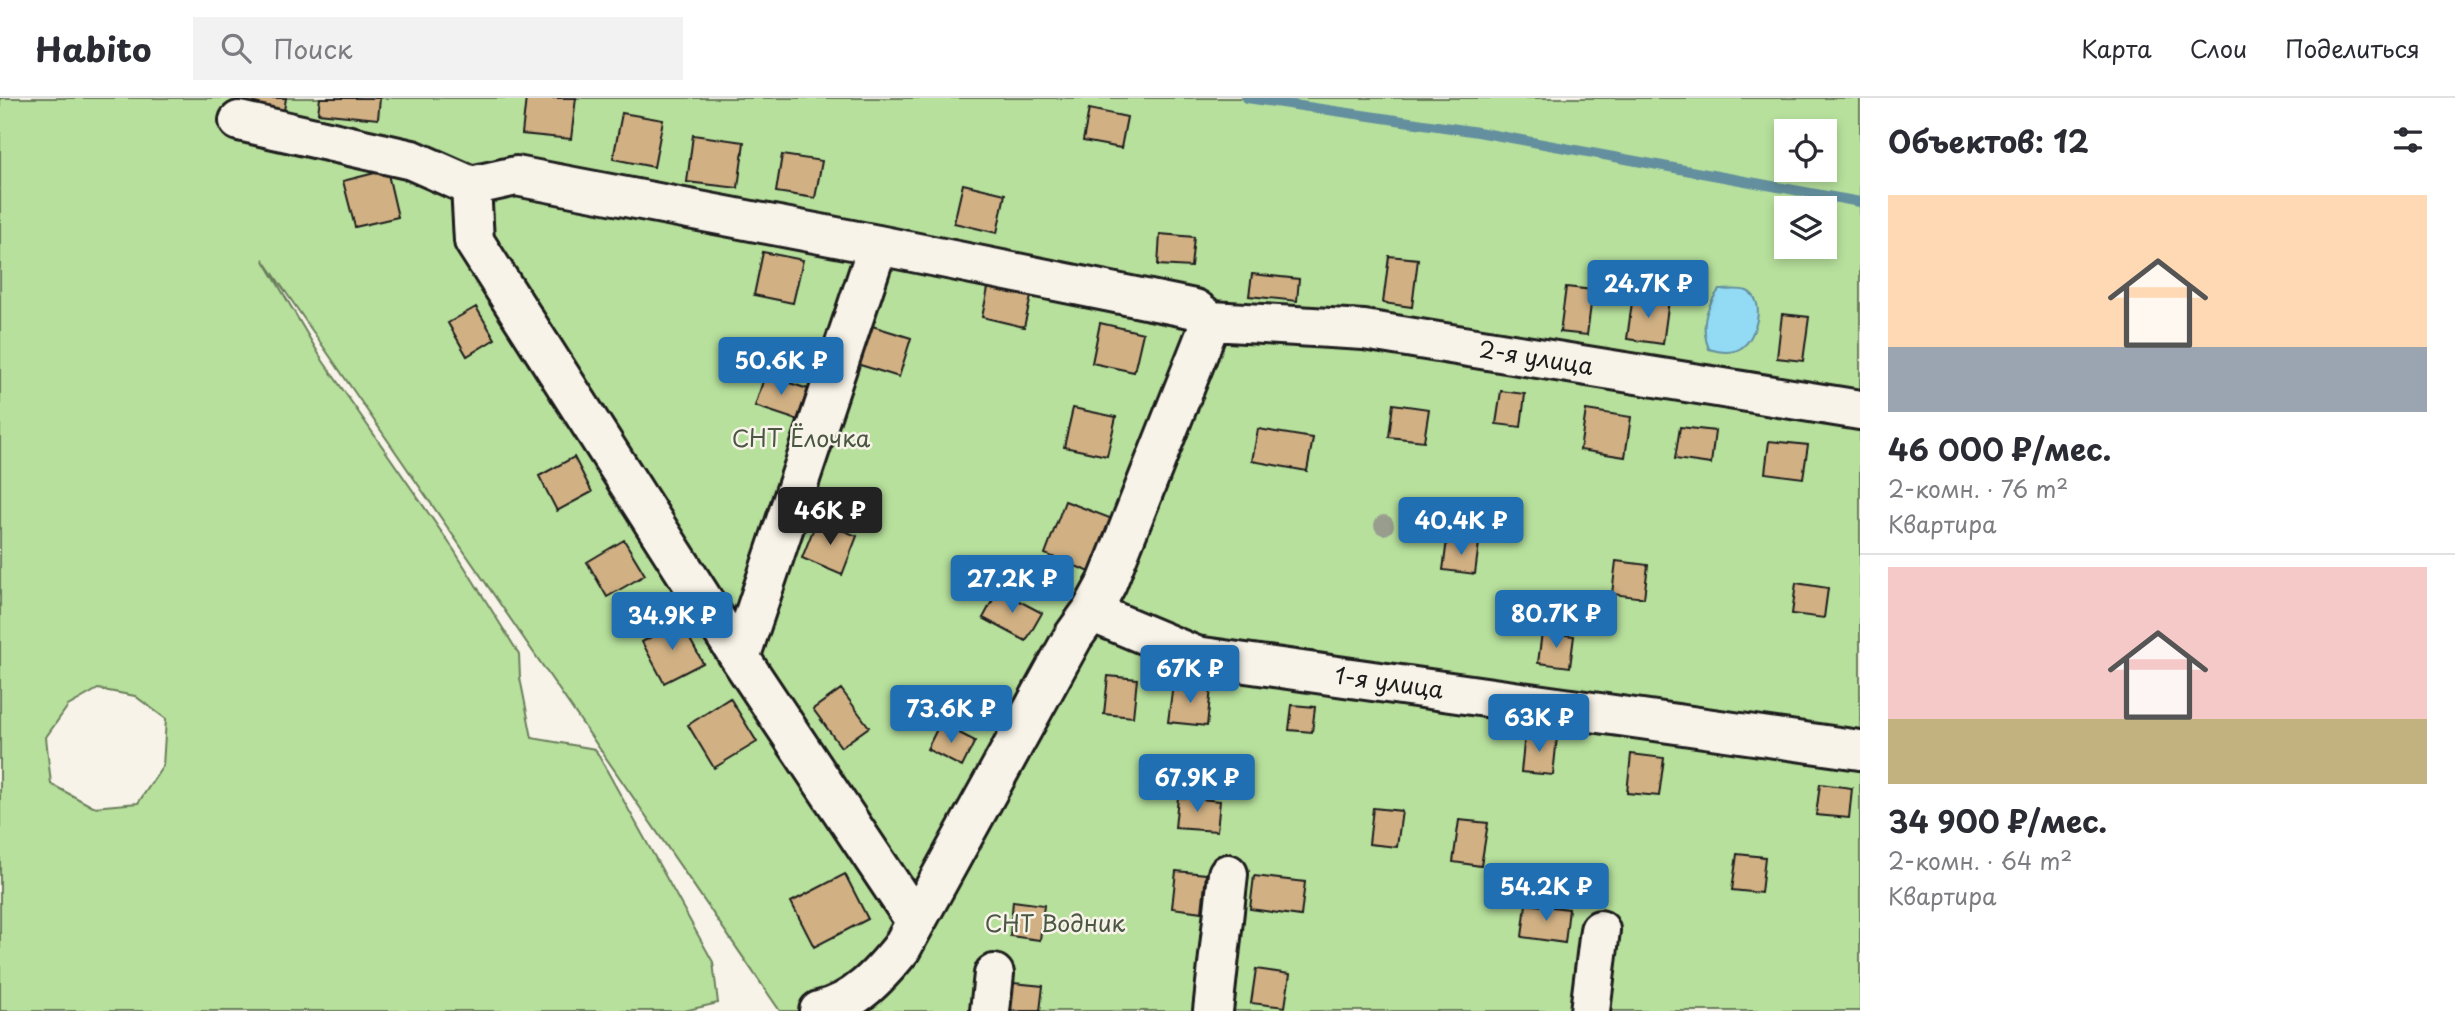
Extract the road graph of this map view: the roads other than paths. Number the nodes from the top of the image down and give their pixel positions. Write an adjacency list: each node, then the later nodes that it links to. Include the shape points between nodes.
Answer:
1 (239, 121): 2 (street, via 412,160)
2 (471, 186): 3 (street, via 516,176); 7 (street, via 474,241)
3 (878, 245): 4 (street, via 1195,309); 7 (street)
4 (1211, 321): 5 (street, 2-я улица, via 1364,330); 6 (street, via 1107,583)
5 (1860, 410)
6 (1091, 612): 8 (street, 1-я улица, via 1196,656); 10 (street, via 1073,636)
7 (740, 657): 10 (street)
8 (1860, 750)
9 (1228, 874): 15 (street)
10 (916, 922): 13 (street, via 875,982 833,1008)
11 (1600, 930): 16 (street)
12 (994, 974): 14 (street)
13 (819, 1011)
14 (990, 1011)
15 (1213, 1011)
16 (1590, 1011)

